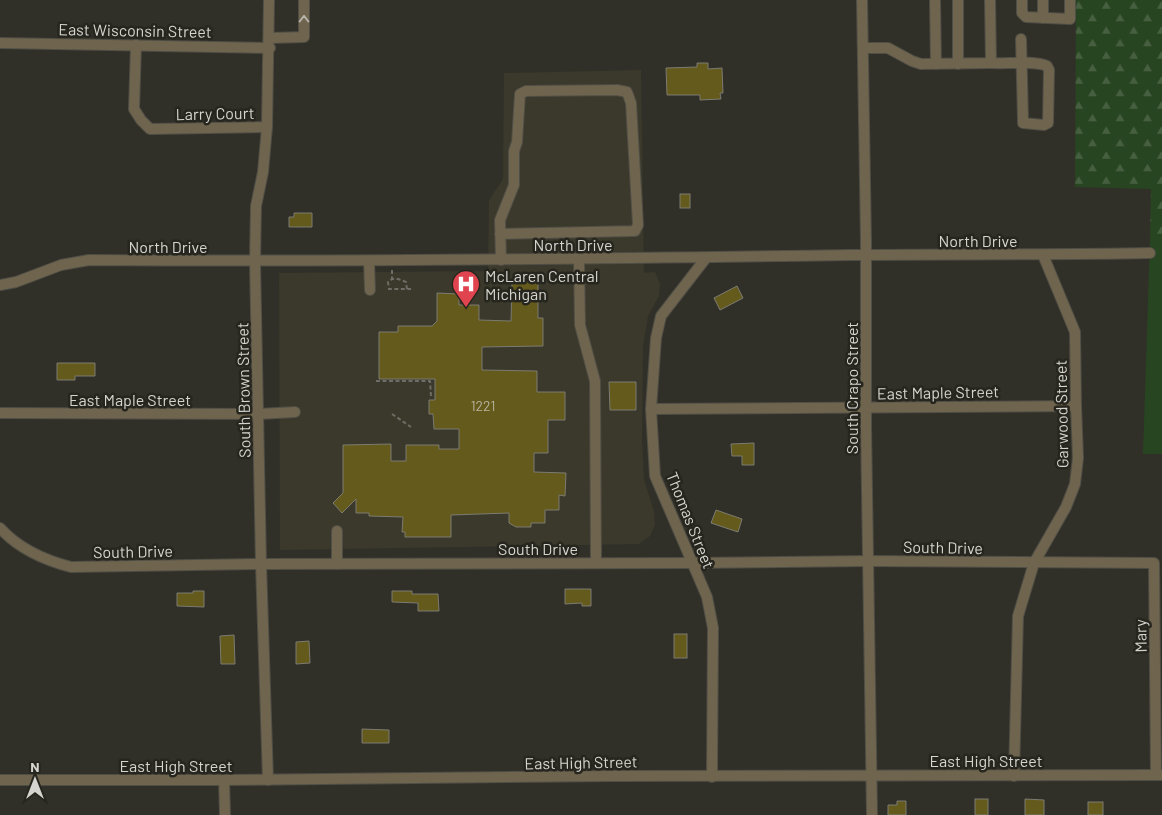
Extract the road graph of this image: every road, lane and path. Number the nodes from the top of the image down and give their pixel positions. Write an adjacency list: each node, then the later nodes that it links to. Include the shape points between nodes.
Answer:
1 (269, 0): 13 (street, South Brown Street)
2 (304, 0): 13 (street, East Wisconsin Street, one-way to 2, via 304,37)
3 (862, 0): 15 (street, South Crapo Street)
4 (935, 0): 16 (street)
5 (958, 0): 17 (street)
6 (990, 0): 18 (street)
7 (1022, 0): 10 (street, via 1022,13 1026,17)
8 (1043, 0): 10 (street)
9 (1070, 0): 10 (street, via 1070,19)
10 (1043, 18)
11 (1021, 39): 19 (street)
12 (0, 43): 14 (street, East Wisconsin Street)
13 (270, 43): 14 (street, East Wisconsin Street); 20 (street, South Brown Street)
14 (136, 45): 20 (street, Larry Court, via 134,108 150,129)
15 (863, 48): 16 (street, via 888,48 912,61); 23 (street, South Crapo Street)
16 (936, 64): 17 (street)
17 (958, 64): 18 (street)
18 (991, 64): 19 (street)
19 (1022, 64): 19 (street, via 1042,64 1049,70 1048,123 1044,125 1024,123)
20 (267, 127): 29 (street, South Brown Street, via 256,206)
21 (500, 234): 21 (street, via 500,220 514,185 520,94 526,91 627,92 638,226 635,231); 27 (street)
22 (1150, 253): 24 (street, North Drive)
23 (866, 255): 24 (street, North Drive); 25 (street, North Drive); 39 (street, South Crapo Street)
24 (1043, 255): 38 (street, Garwood Street, via 1075,332)
25 (706, 258): 26 (street, North Drive); 40 (street, Thomas Street, via 661,316 656,338)
26 (579, 259): 27 (street, North Drive); 49 (street, via 580,325 595,381)
27 (501, 260): 28 (street, North Drive)
28 (369, 261): 29 (street, North Drive); 35 (street)
29 (255, 262): 32 (street, North Drive, via 89,260 61,265); 43 (street, South Brown Street)
30 (392, 270): 31 (path)
31 (392, 279): 33 (path, via 406,282); 33 (path, via 388,282 389,289)
32 (0, 285)
33 (407, 289): 34 (path)
34 (411, 289)
35 (370, 290)
36 (376, 381): 37 (path, via 430,381)
37 (431, 396)
38 (1076, 406): 39 (street, East Maple Street); 51 (street, Garwood Street, via 1076,484)
39 (866, 408): 40 (street, East Maple Street); 48 (street, South Crapo Street)
40 (651, 409): 50 (street, Thomas Street, via 655,476)
41 (295, 412): 43 (street, East Maple Street)
42 (0, 413): 43 (street, East Maple Street)
43 (259, 414): 53 (street, South Brown Street)
44 (392, 414): 45 (path)
45 (411, 427)
46 (0, 528): 53 (street, South Drive, via 26,550 50,562 70,567)
47 (337, 531): 54 (street)
48 (868, 561): 50 (street, South Drive); 51 (street, South Drive); 56 (street, South Crapo Street)
49 (596, 563): 50 (street, South Drive); 54 (street, South Drive)
50 (691, 563): 59 (street, Thomas Street, via 707,597 713,628)
51 (1034, 563): 52 (street, South Drive); 58 (street, Garwood Street, via 1018,616)
52 (1088, 563): 55 (street, Mary, via 1154,563)
53 (261, 564): 54 (street, South Drive); 62 (street, South Brown Street)
54 (337, 564)
55 (1158, 576): 57 (street, Mary)
56 (872, 775): 58 (street, East High Street); 59 (street, East High Street); 64 (street, South Crapo Street)
57 (1159, 775): 58 (street, East High Street)
58 (1014, 776)
59 (712, 777): 62 (street, East High Street)
60 (0, 780): 61 (street, East High Street)
61 (224, 780): 62 (street, East High Street); 63 (street)
62 (268, 780)
63 (225, 815)
64 (872, 815)

